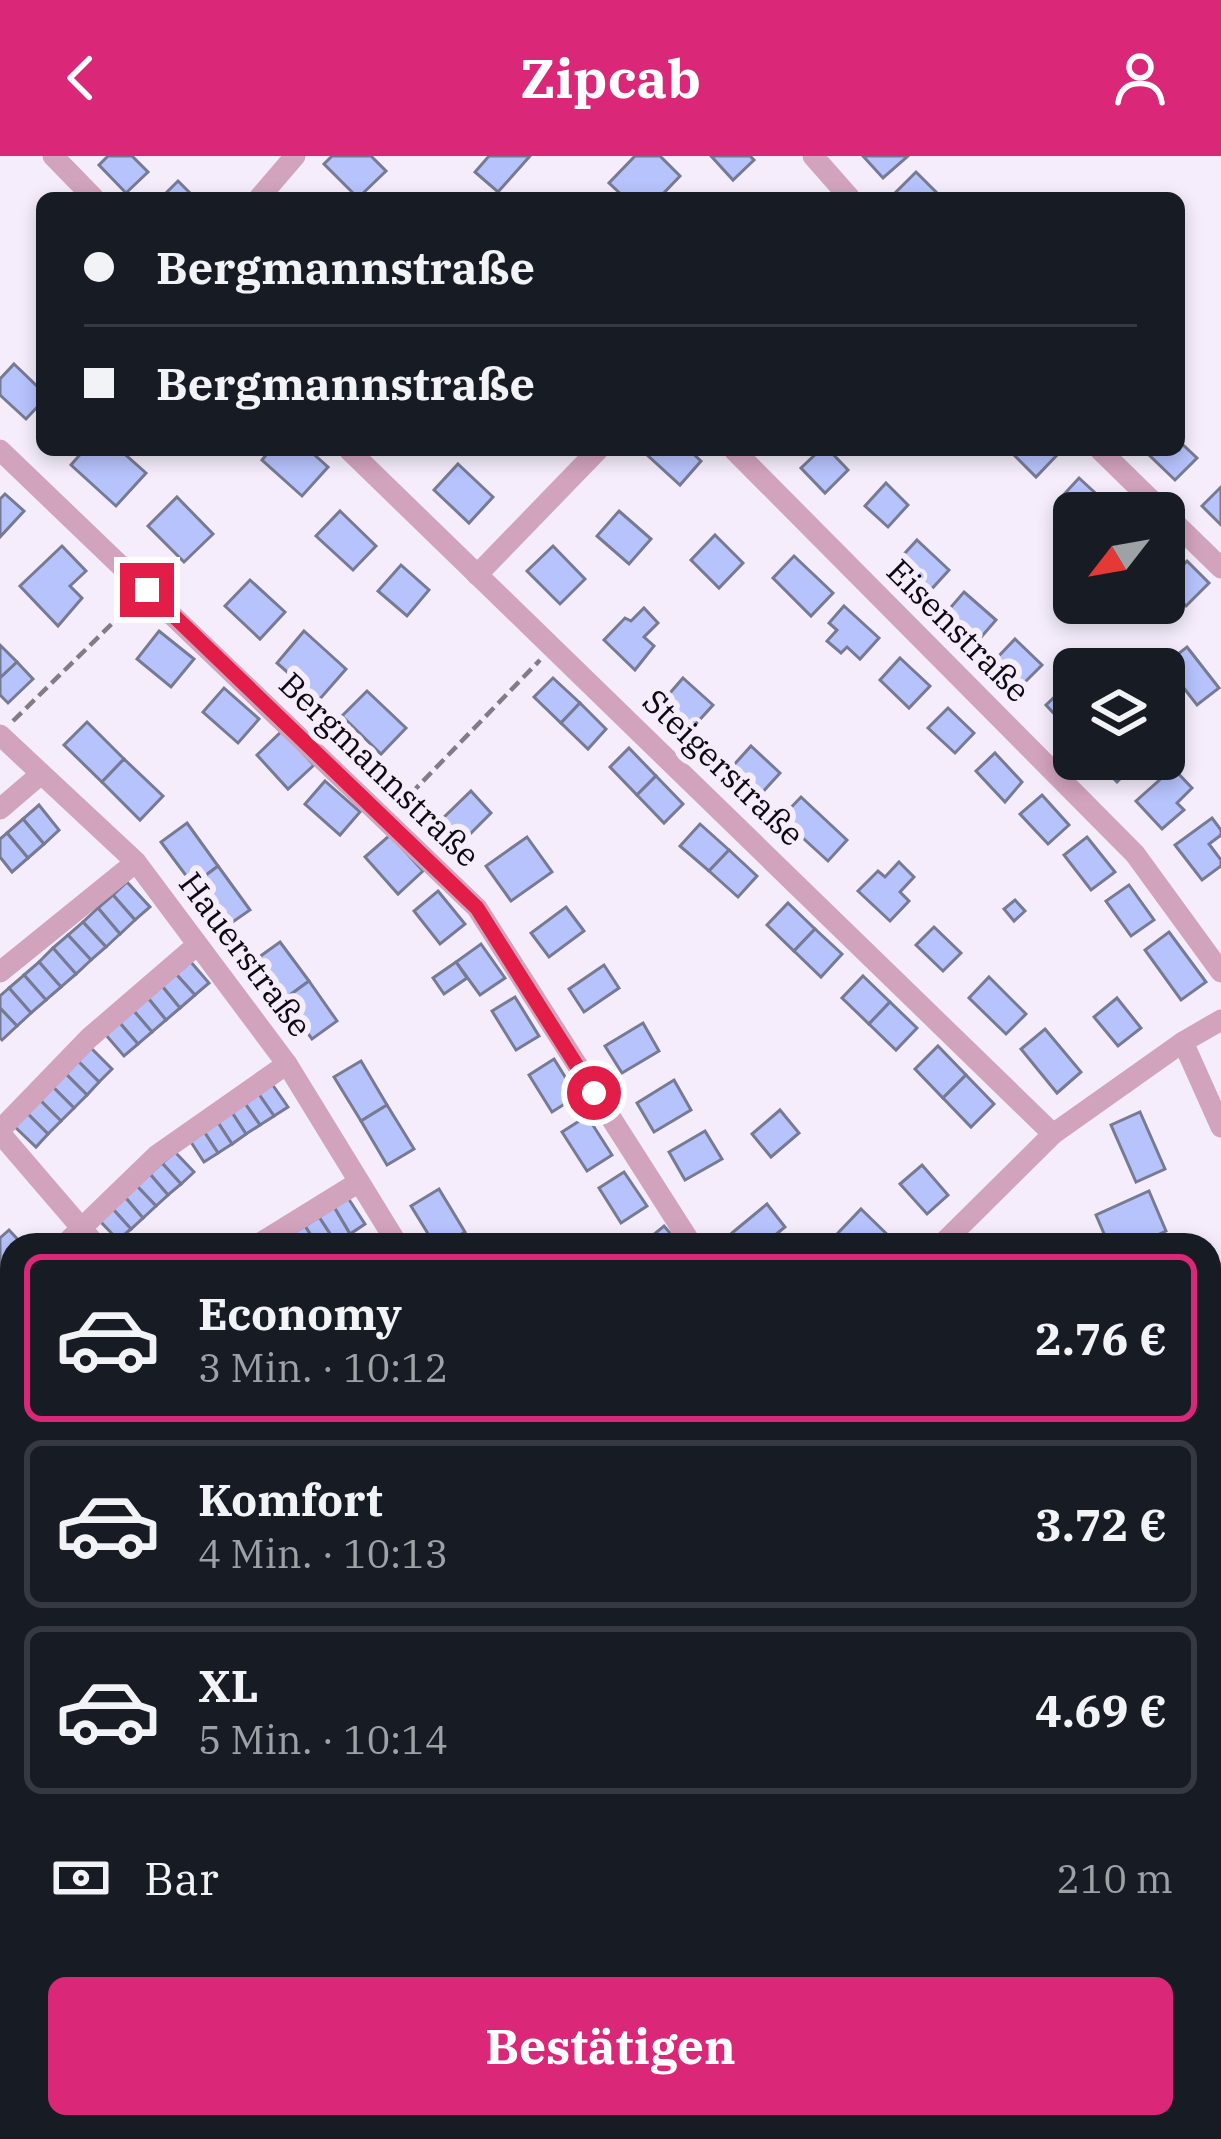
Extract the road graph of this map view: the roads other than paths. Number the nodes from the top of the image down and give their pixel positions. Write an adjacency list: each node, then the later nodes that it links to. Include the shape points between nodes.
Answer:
1 (53, 156): 4 (street)
2 (295, 156): 5 (street)
3 (813, 156): 6 (street)
4 (88, 192)
5 (264, 192)
6 (845, 192)
7 (0, 450): 32 (street, Bergmannstraße, via 477,908)
8 (355, 456): 13 (street, Steigerstraße)
9 (592, 456): 13 (street)
10 (740, 456): 20 (street, Eisenstraße, via 1136,854)
11 (1106, 456): 12 (street)
12 (1221, 568)
13 (477, 575): 26 (street, Steigerstraße)
14 (0, 734): 15 (street, Hauerstraße)
15 (40, 774): 16 (street); 17 (street, Hauerstraße)
16 (0, 809)
17 (136, 862): 18 (street, Hauerstraße); 19 (street)
18 (197, 945): 23 (street, Hauerstraße); 25 (street, via 89,1038)
19 (0, 972)
20 (1221, 972)
21 (1221, 1021): 22 (street)
22 (1183, 1042): 24 (street); 26 (street)
23 (287, 1064): 27 (street, Hauerstraße); 29 (street, via 157,1155)
24 (1221, 1127)
25 (0, 1131): 28 (street)
26 (1052, 1134): 33 (street)
27 (359, 1182): 30 (street); 31 (street, Hauerstraße)
28 (86, 1233)
29 (92, 1233)
30 (276, 1233)
31 (391, 1233)
32 (684, 1233)
33 (953, 1233)

